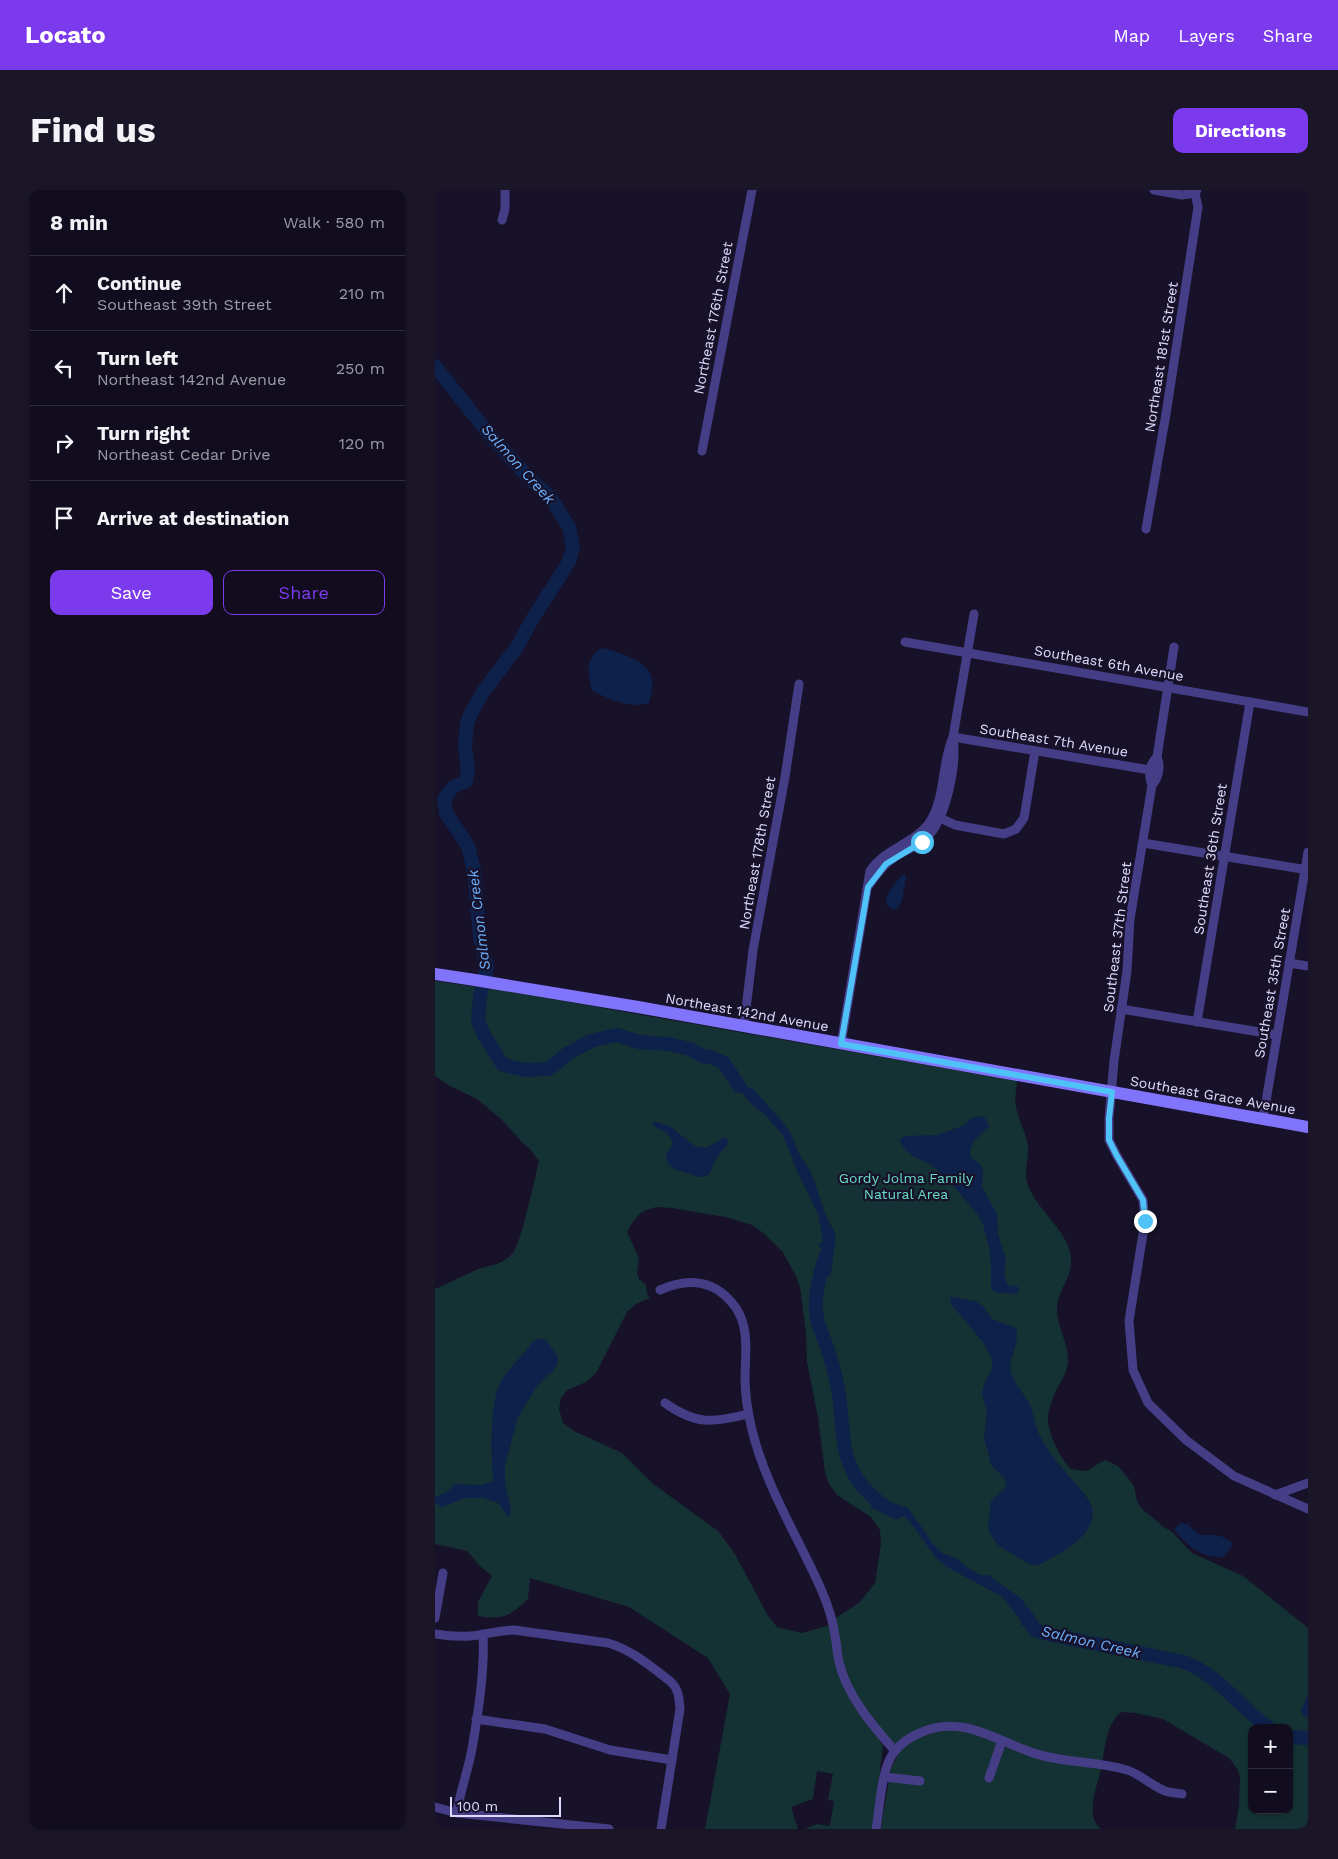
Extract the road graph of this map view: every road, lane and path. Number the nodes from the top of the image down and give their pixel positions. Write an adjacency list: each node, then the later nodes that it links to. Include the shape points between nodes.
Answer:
1 (505, 190): 5 (street)
2 (752, 190): 6 (street, Northeast 176th Street)
3 (1155, 190): 4 (street, via 1182,194)
4 (1196, 192): 7 (street, Northeast 181st Street, via 1198,207)
5 (502, 220)
6 (702, 451)
7 (1146, 529)
8 (974, 614): 11 (street)
9 (905, 642): 11 (street, Southeast 6th Avenue)
10 (1174, 647): 13 (street, Southeast 37th Street)
11 (968, 653): 13 (street, Southeast 6th Avenue); 16 (street)
12 (799, 684): 31 (street, Northeast 178th Street, via 753,950)
13 (1169, 688): 14 (street, Southeast 6th Avenue); 18 (street, Southeast 37th Street)
14 (1250, 702): 15 (street, Southeast 6th Avenue); 24 (street, Southeast 36th Street)
15 (1308, 712)
16 (953, 738): 17 (street, Southeast 7th Avenue); 21 (street, via 955,751 946,799)
17 (1035, 751): 19 (street, Southeast 7th Avenue); 21 (street, via 1023,818 1016,829 1004,834 955,825)
18 (1157, 756): 19 (street, Southeast 37th Street); 20 (street, Southeast 37th Street, via 1157,780)
19 (1151, 770): 20 (street, Southeast 37th Street, via 1149,779)
20 (1152, 785): 22 (street, Southeast 37th Street)
21 (937, 817): 33 (street, via 927,837 886,864 868,887)
22 (1143, 843): 24 (street); 29 (street, Southeast 37th Street, via 1130,919)
23 (1308, 852): 25 (street, Southeast 35th Street)
24 (1225, 856): 25 (street); 30 (street, Southeast 36th Street)
25 (1307, 870): 26 (street, Southeast 35th Street)
26 (1289, 963): 27 (street); 32 (street, Southeast 35th Street)
27 (1308, 966)
28 (435, 974): 31 (street, Northeast 142nd Avenue)
29 (1121, 1009): 30 (street); 34 (street, Southeast 37th Street)
30 (1197, 1022): 32 (street)
31 (744, 1026): 33 (street, Northeast 142nd Avenue)
32 (1277, 1035): 35 (street, Southeast 35th Street)
33 (841, 1044): 34 (street, Northeast 142nd Avenue)
34 (1112, 1092): 35 (street, Southeast Grace Avenue); 41 (street, Southeast 37th Street, via 1109,1140 1143,1200 1145,1221 1129,1321 1133,1370 1148,1403 1185,1440 1234,1476)
35 (1263, 1119): 36 (street, Southeast Grace Avenue)
36 (1308, 1127)
37 (660, 1290): 39 (street, via 675,1283 691,1281 709,1285 723,1294 736,1309 744,1324 746,1340)
38 (665, 1403): 39 (street, via 681,1414 701,1420 721,1421)
39 (748, 1414): 49 (street, via 761,1461 829,1608 839,1663 848,1686 864,1713)
40 (1308, 1483): 41 (street)
41 (1275, 1495): 42 (street, Southeast 37th Street)
42 (1308, 1509)
43 (443, 1573): 44 (street)
44 (435, 1618)
45 (435, 1634): 46 (street)
46 (483, 1634): 47 (street); 50 (street, via 514,1630 608,1644 633,1654 676,1686 680,1709)
47 (476, 1719): 50 (street, via 545,1729 610,1750); 56 (street)
48 (1002, 1741): 49 (street, via 966,1727 947,1725 919,1733); 52 (street); 54 (street, via 1044,1756 1128,1770 1164,1791)
49 (895, 1752): 51 (street)
50 (671, 1760): 58 (street)
51 (885, 1777): 53 (street); 59 (street)
52 (989, 1778)
53 (920, 1781)
54 (1182, 1794)
55 (435, 1808): 56 (street)
56 (457, 1813): 57 (street)
57 (609, 1829)
58 (661, 1829)
59 (876, 1829)

